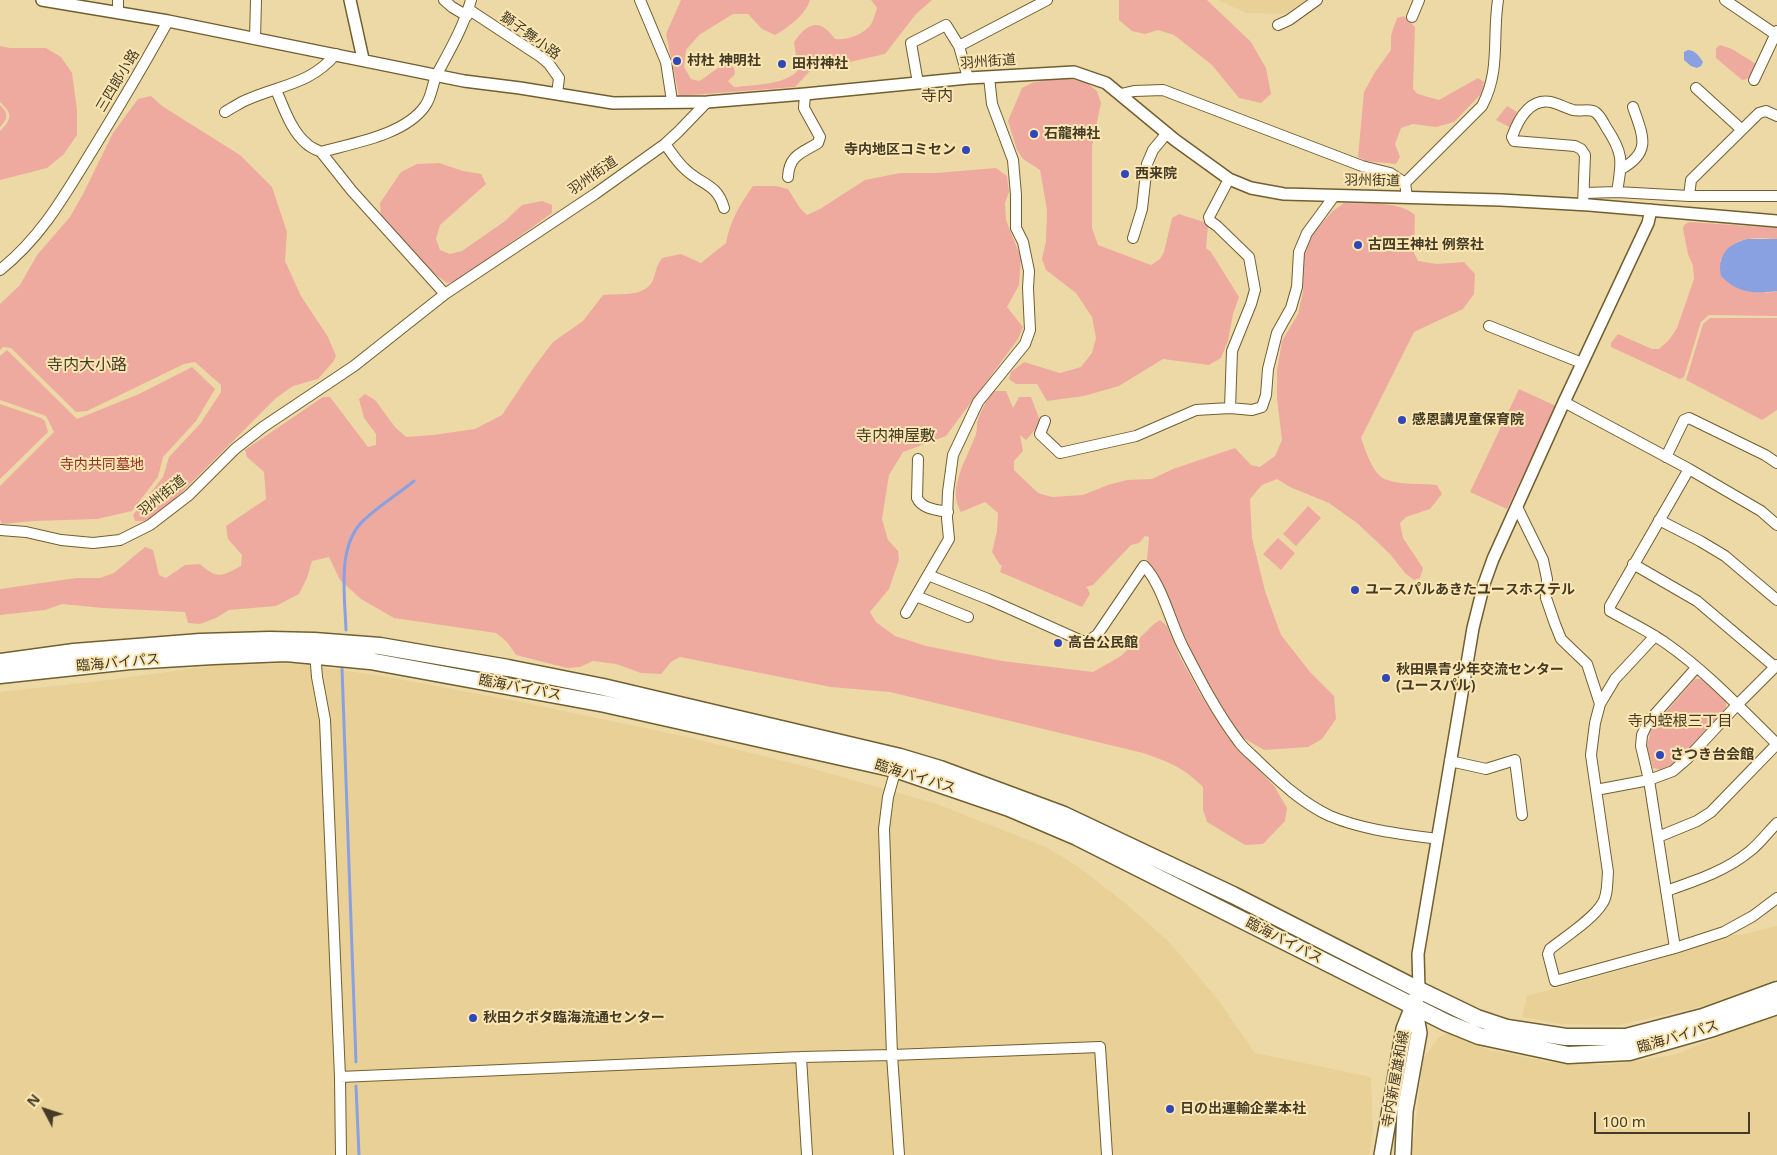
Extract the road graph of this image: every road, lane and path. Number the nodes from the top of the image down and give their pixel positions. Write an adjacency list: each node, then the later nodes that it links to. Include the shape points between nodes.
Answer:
1 (42, 0): 11 (street)
2 (256, 0): 17 (street)
3 (350, 0): 20 (street)
4 (444, 0): 12 (street, 獅子舞小路, via 452,7)
5 (640, 0): 31 (street, via 666,62)
6 (1047, 0): 18 (street)
7 (1317, 0): 15 (street)
8 (1418, 0): 13 (street)
9 (1498, 0): 43 (street, via 1490,91 1482,106)
10 (1725, 0): 16 (street)
11 (118, 6): 14 (street)
12 (469, 8): 21 (street); 28 (street, 獅子舞小路, via 549,64 559,78)
13 (1412, 17)
14 (168, 21): 17 (street); 54 (street, 三四郎小路, via 62,200 18,255)
15 (1278, 25)
16 (1776, 32): 24 (street)
17 (255, 39): 19 (street)
18 (959, 46): 23 (street); 25 (street, via 946,25 912,43)
19 (336, 54): 20 (street); 27 (street, via 328,64 302,81)
20 (363, 59): 21 (street)
21 (436, 76): 28 (street); 39 (street, via 426,104 418,115 400,127)
22 (989, 77): 23 (street, 羽州街道); 30 (street, 羽州街道, via 1074,72 1106,83); 66 (street, via 992,104 1013,160 1016,228 1023,242 1029,271 1030,330 1025,344 978,402 966,426 953,456)
23 (968, 78): 25 (street, 羽州街道)
24 (1754, 80)
25 (918, 83): 29 (street, 羽州街道)
26 (1696, 88): 36 (street)
27 (276, 90): 34 (street); 39 (street, via 298,134)
28 (557, 94): 31 (street, via 613,103)
29 (805, 94): 32 (street, 羽州街道); 41 (street, via 804,108 820,138 818,143 791,161)
30 (1121, 94): 37 (street, 羽州街道); 43 (street, via 1163,90 1362,166 1390,173)
31 (672, 101): 32 (street)
32 (707, 102): 38 (street, 羽州街道)
33 (1633, 107): 40 (street, via 1641,132 1642,151 1634,162)
34 (225, 112)
35 (1777, 116): 36 (street, via 1766,111 1759,113)
36 (1741, 129): 46 (street, via 1691,180)
37 (1167, 133): 42 (street, 羽州街道); 53 (street, via 1153,150 1147,164 1142,209)
38 (665, 144): 50 (street, via 685,170 716,191); 55 (street, 羽州街道)
39 (321, 152): 55 (street, via 352,192)
40 (1620, 169): 44 (street); 49 (street, via 1621,158 1615,141 1594,110 1574,110 1542,102 1524,112 1512,137 1514,141 1581,149 1585,155)
41 (788, 177)
42 (1229, 178): 45 (street, 羽州街道, via 1251,188 1284,194); 59 (street, via 1210,221 1249,257 1255,290 1232,351)
43 (1405, 183): 48 (street)
44 (1617, 192): 46 (street); 49 (street)
45 (1335, 195): 48 (street, 羽州街道); 59 (street, via 1307,233 1299,252 1297,287 1291,308 1277,332 1262,407 1252,410)
46 (1690, 196): 47 (street)
47 (1777, 196)
48 (1407, 197): 49 (street, 羽州街道)
49 (1584, 199): 51 (street, 羽州街道)
50 (724, 208)
51 (1651, 210): 52 (street, 羽州街道); 57 (street, via 1648,224)
52 (1777, 221)
53 (1133, 238)
54 (0, 270)
55 (445, 294): 69 (street, 羽州街道, via 354,366 235,449 188,496 150,525 120,540 93,543)
56 (1489, 326): 57 (street)
57 (1582, 363): 58 (street)
58 (1564, 402): 61 (street); 65 (street)
59 (1230, 408): 60 (street, via 1196,410 1136,436 1060,453 1040,434)
60 (1045, 421)
61 (1666, 457): 63 (street, via 1684,420 1689,418); 64 (street)
62 (918, 458): 66 (street, via 919,502 931,509)
63 (1777, 463)
64 (1689, 469): 67 (street); 68 (street, via 1761,511)
65 (1517, 507): 82 (street, via 1543,560 1546,598 1554,624 1561,639 1587,664); 85 (street, via 1484,584 1473,628)
66 (948, 512): 71 (street, via 949,539)
67 (1658, 520): 70 (street); 73 (street, via 1725,556)
68 (1777, 525)
69 (0, 530)
70 (1633, 564): 76 (street, via 1610,611); 79 (street, via 1697,602)
71 (928, 575): 72 (street); 92 (street, via 1088,641 1097,635 1144,566 1155,582 1206,692 1240,743 1278,780 1297,797 1330,816)
72 (916, 596): 74 (street); 75 (street)
73 (1777, 600)
74 (906, 613)
75 (968, 618)
76 (1655, 636): 80 (street); 82 (street, via 1615,679)
77 (315, 648): 78 (highway, 臨海バイパス, via 270,640 200,642 74,652); 81 (highway, 臨海バイパス, via 286,653 130,661); 86 (highway, 臨海バイパス, via 380,646 508,668 603,687); 101 (street, via 324,720)
78 (0, 662)
79 (1776, 666): 83 (street)
80 (1696, 668): 83 (street); 87 (street, via 1648,722 1642,735 1641,746)
81 (0, 675)
82 (1600, 704): 88 (street, via 1590,754)
83 (1737, 705): 84 (street); 87 (street, via 1673,771)
84 (1777, 744): 91 (street, via 1711,812)
85 (1450, 761): 89 (street, via 1486,769 1515,760); 92 (street)
86 (898, 763): 97 (highway, 臨海バイパス, via 940,769 1064,815 1233,895); 99 (street, via 888,797 884,829)
87 (1649, 780): 88 (street); 91 (street)
88 (1596, 790): 95 (street, via 1608,872 1607,890 1603,903 1593,915 1550,949 1548,954 1555,981)
89 (1522, 815)
90 (1777, 823): 93 (street, via 1740,858 1703,878)
91 (1658, 837): 93 (street)
92 (1437, 839): 97 (street, via 1418,954)
93 (1666, 891): 95 (street)
94 (1777, 898): 95 (street, via 1724,932)
95 (1675, 948)
96 (1777, 990): 97 (highway, 臨海バイパス, via 1704,1017 1626,1037 1566,1038 1507,1028)
97 (1417, 998): 98 (highway, 臨海バイパス, via 1447,1022 1479,1036 1568,1055 1629,1052); 106 (main road, 寺内新屋雄和線, via 1404,1029); 107 (main road, 寺内新屋雄和線, via 1419,1033 1405,1111)
98 (1777, 1006)
99 (892, 1055): 100 (street); 104 (street); 105 (street, via 1100,1046)
100 (801, 1057): 101 (street); 103 (street)
101 (340, 1077): 102 (street)
102 (341, 1155)
103 (807, 1155)
104 (899, 1155)
105 (1107, 1155)
106 (1382, 1155)
107 (1403, 1155)

